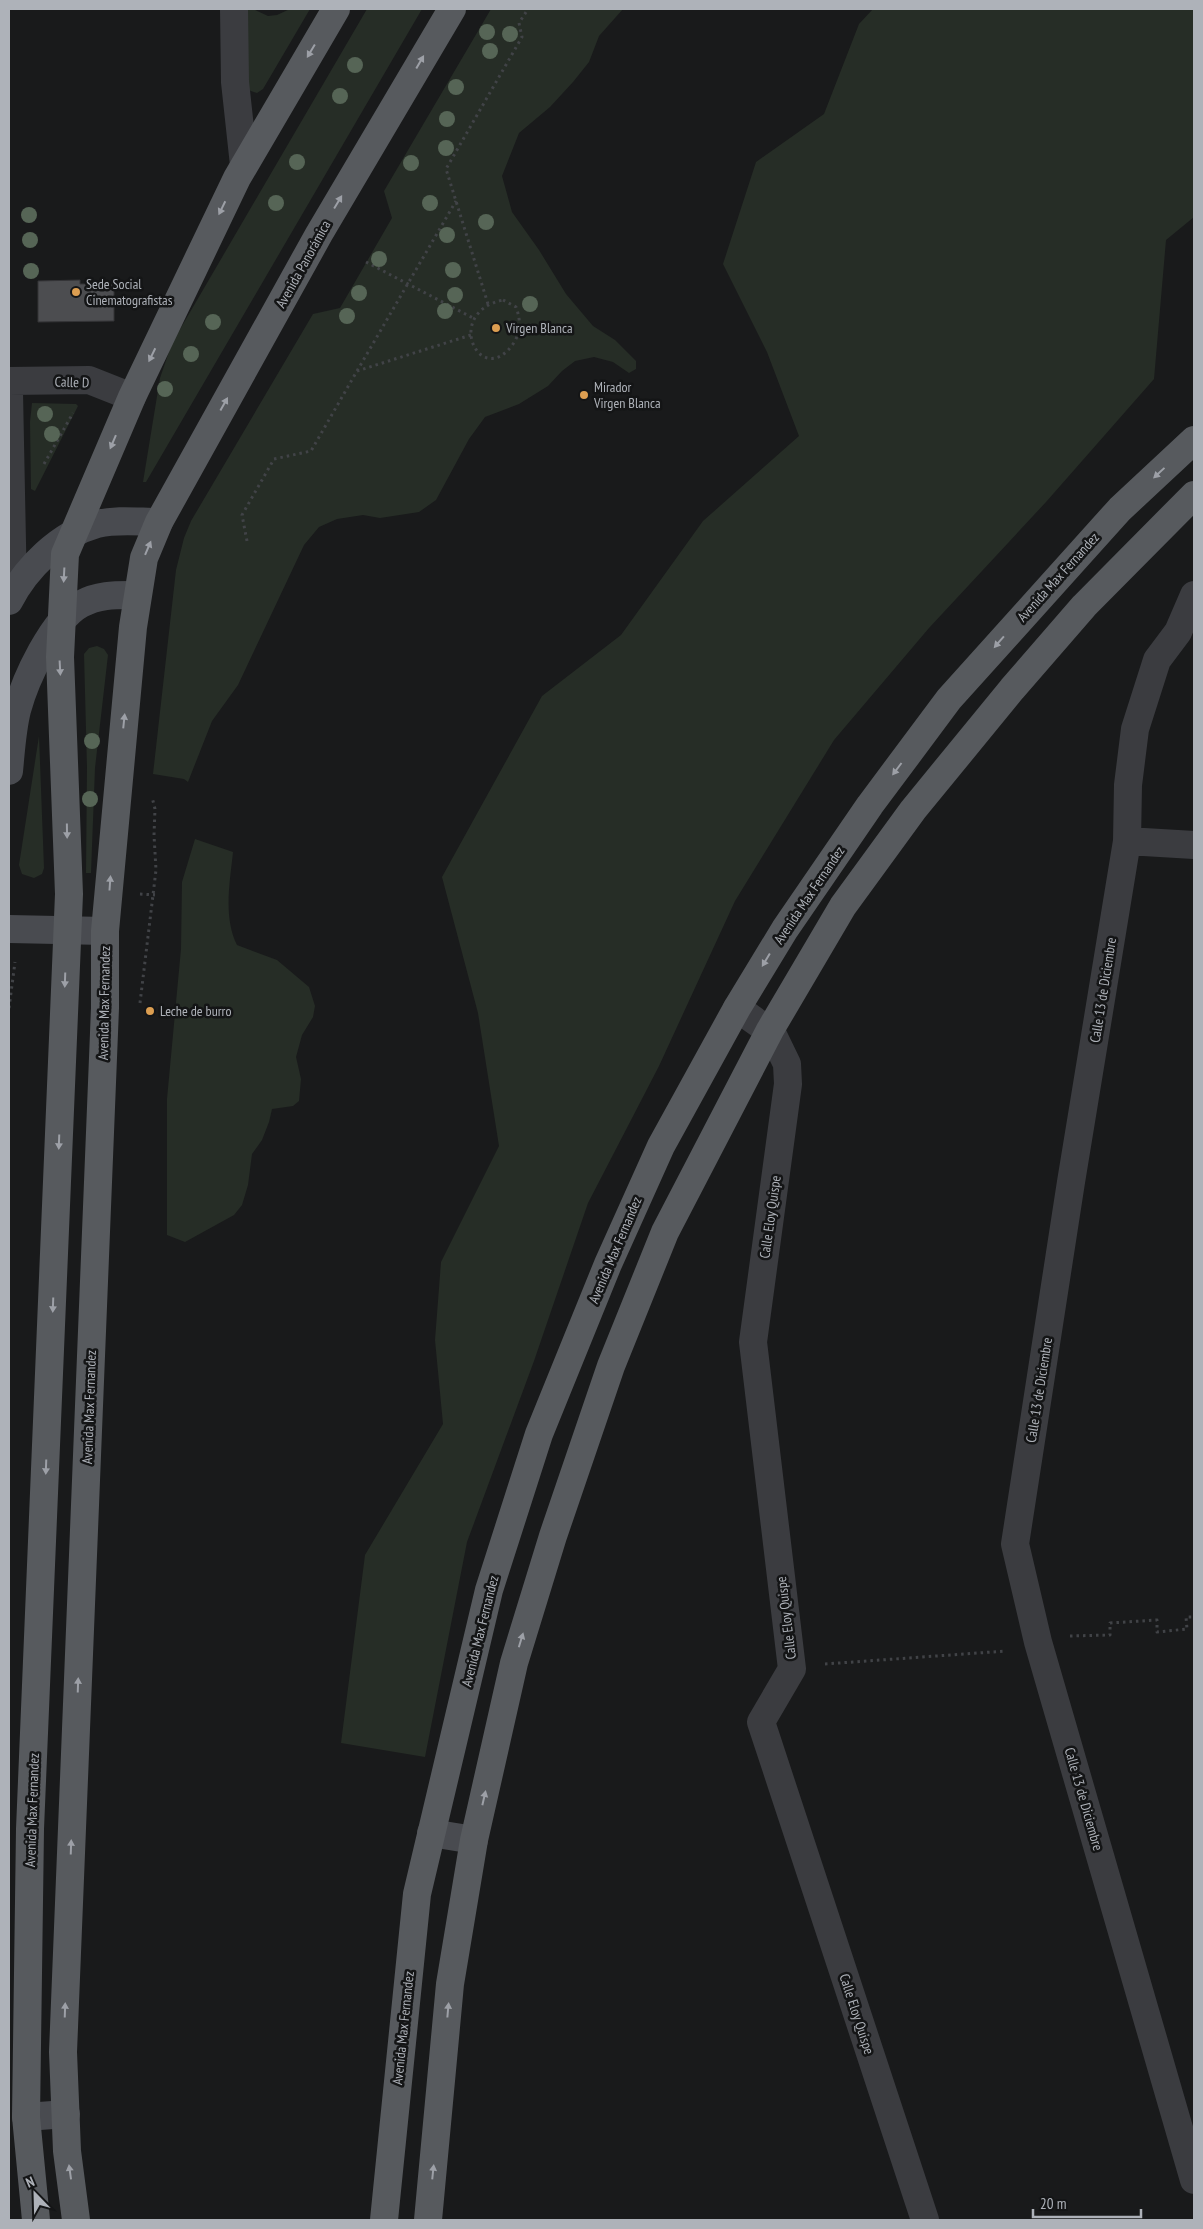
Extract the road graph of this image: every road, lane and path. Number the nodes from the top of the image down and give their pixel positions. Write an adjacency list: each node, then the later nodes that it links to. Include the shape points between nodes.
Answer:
1 (234, 9): 5 (street)
2 (336, 9): 6 (main road, one-way to 6)
3 (452, 9): 22 (main road, Avenida Panorámica, one-way to 3, via 319,234)
4 (528, 9): 8 (path, via 519,23 522,37 446,169)
5 (237, 106): 6 (street, via 246,113 257,115); 7 (street)
6 (278, 108): 7 (main road)
7 (244, 165): 17 (main road, one-way to 17)
8 (456, 201): 10 (path); 11 (path)
9 (366, 262): 10 (path)
10 (407, 283): 12 (path); 14 (path)
11 (488, 304): 12 (path); 13 (path, via 503,300 516,307 520,326 512,344 498,358 490,358 476,351)
12 (475, 318): 13 (path)
13 (470, 336): 14 (path)
14 (357, 371): 24 (path, via 311,451 274,459 242,515)
15 (9, 381): 17 (street, Calle D, via 89,380)
16 (9, 392): 27 (street)
17 (132, 397): 23 (main road, one-way to 23)
18 (72, 409): 20 (path)
19 (1194, 440): 39 (main road, Avenida Max Fernandez, one-way to 39, via 1120,509 949,699 870,804 784,929)
20 (42, 467)
21 (1194, 495): 40 (main road, via 1084,606 1012,688 913,810 843,906)
22 (159, 522): 23 (main road, via 98,524); 25 (main road, Avenida Panorámica, one-way to 22, via 144,558)
23 (74, 532): 27 (main road, via 52,549); 28 (main road, one-way to 28, via 65,554)
24 (247, 541)
25 (137, 595): 28 (main road, via 108,594 81,604); 36 (main road, Avenida Max Fernandez, one-way to 25)
26 (1194, 595): 30 (street, Calle 13 de Diciembre, via 1178,632 1156,660 1135,729 1128,785)
27 (11, 597)
28 (61, 620): 29 (main road, via 36,661 17,710); 35 (main road, Avenida Max Fernandez, one-way to 35, via 69,894)
29 (9, 771)
30 (1127, 841): 31 (street); 49 (street, Calle 13 de Diciembre, via 1015,1544 1038,1642)
31 (1194, 845)
32 (134, 895): 33 (path)
33 (154, 895)
34 (9, 929): 35 (main road)
35 (67, 931): 36 (main road); 48 (main road, Avenida Max Fernandez, one-way to 48, via 30,1829)
36 (106, 931): 47 (main road, Avenida Max Fernandez, one-way to 36, via 63,2052)
37 (17, 955): 38 (path)
38 (9, 1008)
39 (737, 1008): 40 (street, Calle Eloy Quispe); 45 (main road, Avenida Max Fernandez, via 661,1146 608,1264 539,1434 488,1590)
40 (770, 1030): 44 (street, Calle Eloy Quispe, via 787,1064 788,1084 753,1342); 46 (main road, one-way to 40, via 514,1663 610,1366 665,1232)
41 (1194, 1617): 42 (path, via 1186,1617 1187,1629 1157,1632 1157,1620 1110,1623 1110,1634)
42 (1064, 1636)
43 (998, 1651): 44 (path)
44 (792, 1669): 54 (street, Calle Eloy Quispe, via 761,1722)
45 (431, 1833): 46 (main road); 52 (main road, Avenida Max Fernandez, via 417,1894)
46 (474, 1840): 53 (main road, one-way to 46, via 450,1984)
47 (66, 2114): 48 (main road); 51 (main road, Avenida Max Fernandez, one-way to 47)
48 (26, 2117): 50 (main road, Avenida Max Fernandez)
49 (1194, 2180)
50 (36, 2220)
51 (76, 2220)
52 (384, 2220)
53 (428, 2220)
54 (925, 2220)

